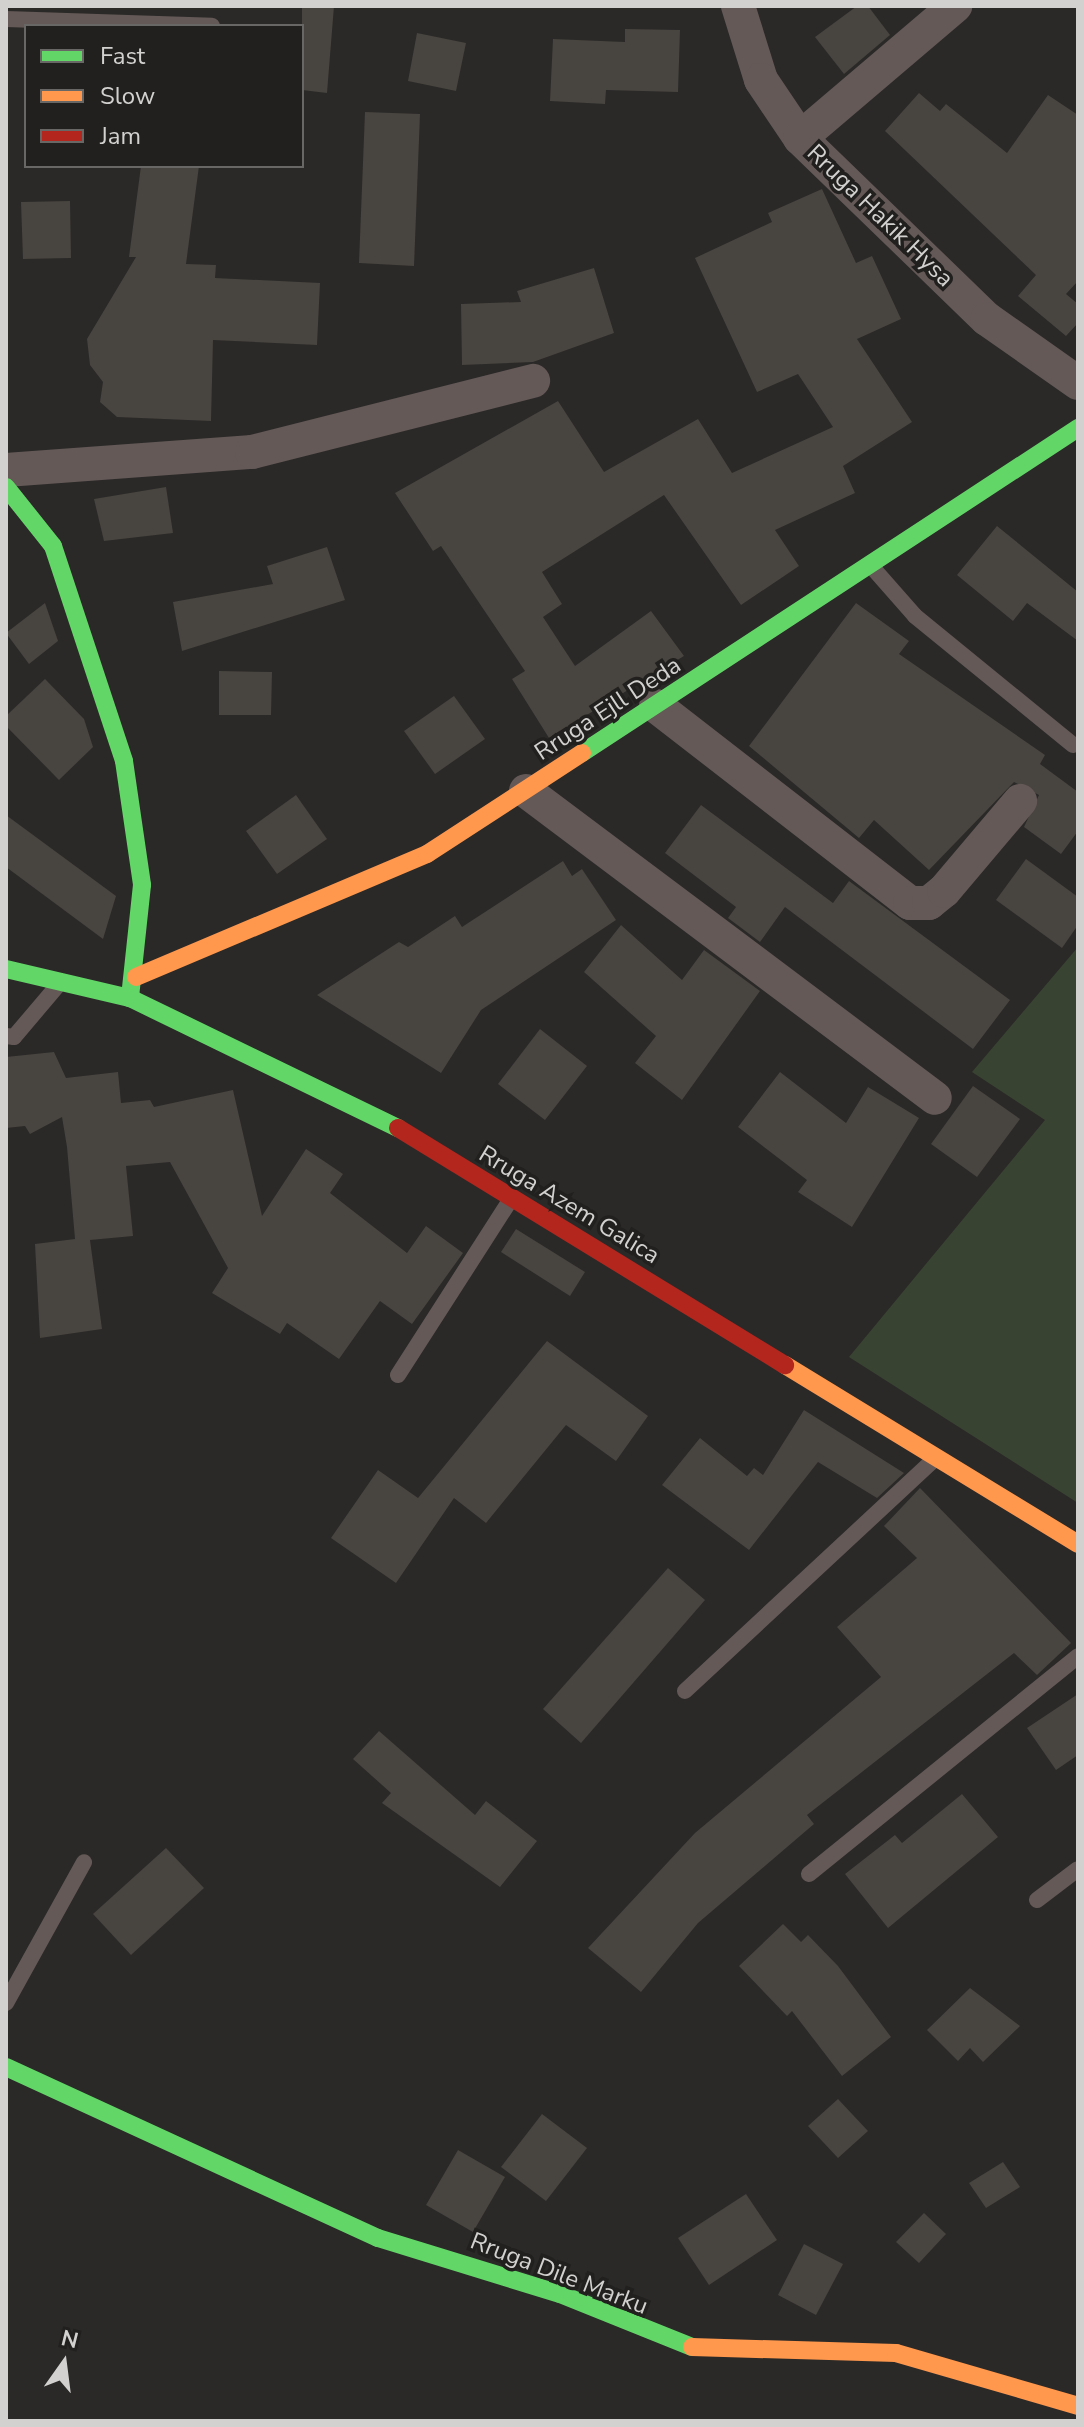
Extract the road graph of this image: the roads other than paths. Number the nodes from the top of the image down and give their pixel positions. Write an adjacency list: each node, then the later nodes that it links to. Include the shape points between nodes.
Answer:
1 (738, 6): 5 (street, Rruga Hakik Hysa, via 761,80)
2 (955, 6): 5 (street)
3 (6, 19): 4 (lane)
4 (153, 24)
5 (800, 138): 7 (street, Rruga Hakik Hysa, via 987,319)
6 (533, 381): 9 (street, via 252,452)
7 (1078, 383)
8 (1078, 428): 11 (street, Rruga Ejll Deda)
9 (6, 470)
10 (6, 487): 17 (street, via 53,546 124,761 142,885)
11 (871, 566): 12 (street, Rruga Ejll Deda); 13 (lane, via 915,616)
12 (656, 706): 14 (street, Rruga Ejll Deda); 15 (street, via 910,903 929,903 944,891)
13 (1073, 745)
14 (526, 791): 17 (street, Rruga Ejll Deda, via 427,854); 21 (street)
15 (1020, 801)
16 (6, 969): 18 (street, Rruga Azem Galica)
17 (136, 977): 19 (street)
18 (63, 979): 19 (street, Rruga Azem Galica); 20 (lane, via 14,1037)
19 (130, 998): 22 (street, Rruga Azem Galica, via 272,1058)
20 (6, 1036)
21 (935, 1098)
22 (512, 1198): 23 (lane); 24 (street, Rruga Azem Galica)
23 (398, 1375)
24 (936, 1458): 25 (street, Rruga Azem Galica); 27 (lane)
25 (1078, 1544)
26 (1078, 1656): 30 (lane)
27 (685, 1691)
28 (84, 1862): 32 (lane)
29 (1078, 1869): 31 (lane)
30 (809, 1874)
31 (1037, 1900)
32 (6, 2003)
33 (6, 2067): 34 (street, Rruga Dile Marku, via 378,2238 560,2294 690,2347 896,2353)
34 (1078, 2406)

